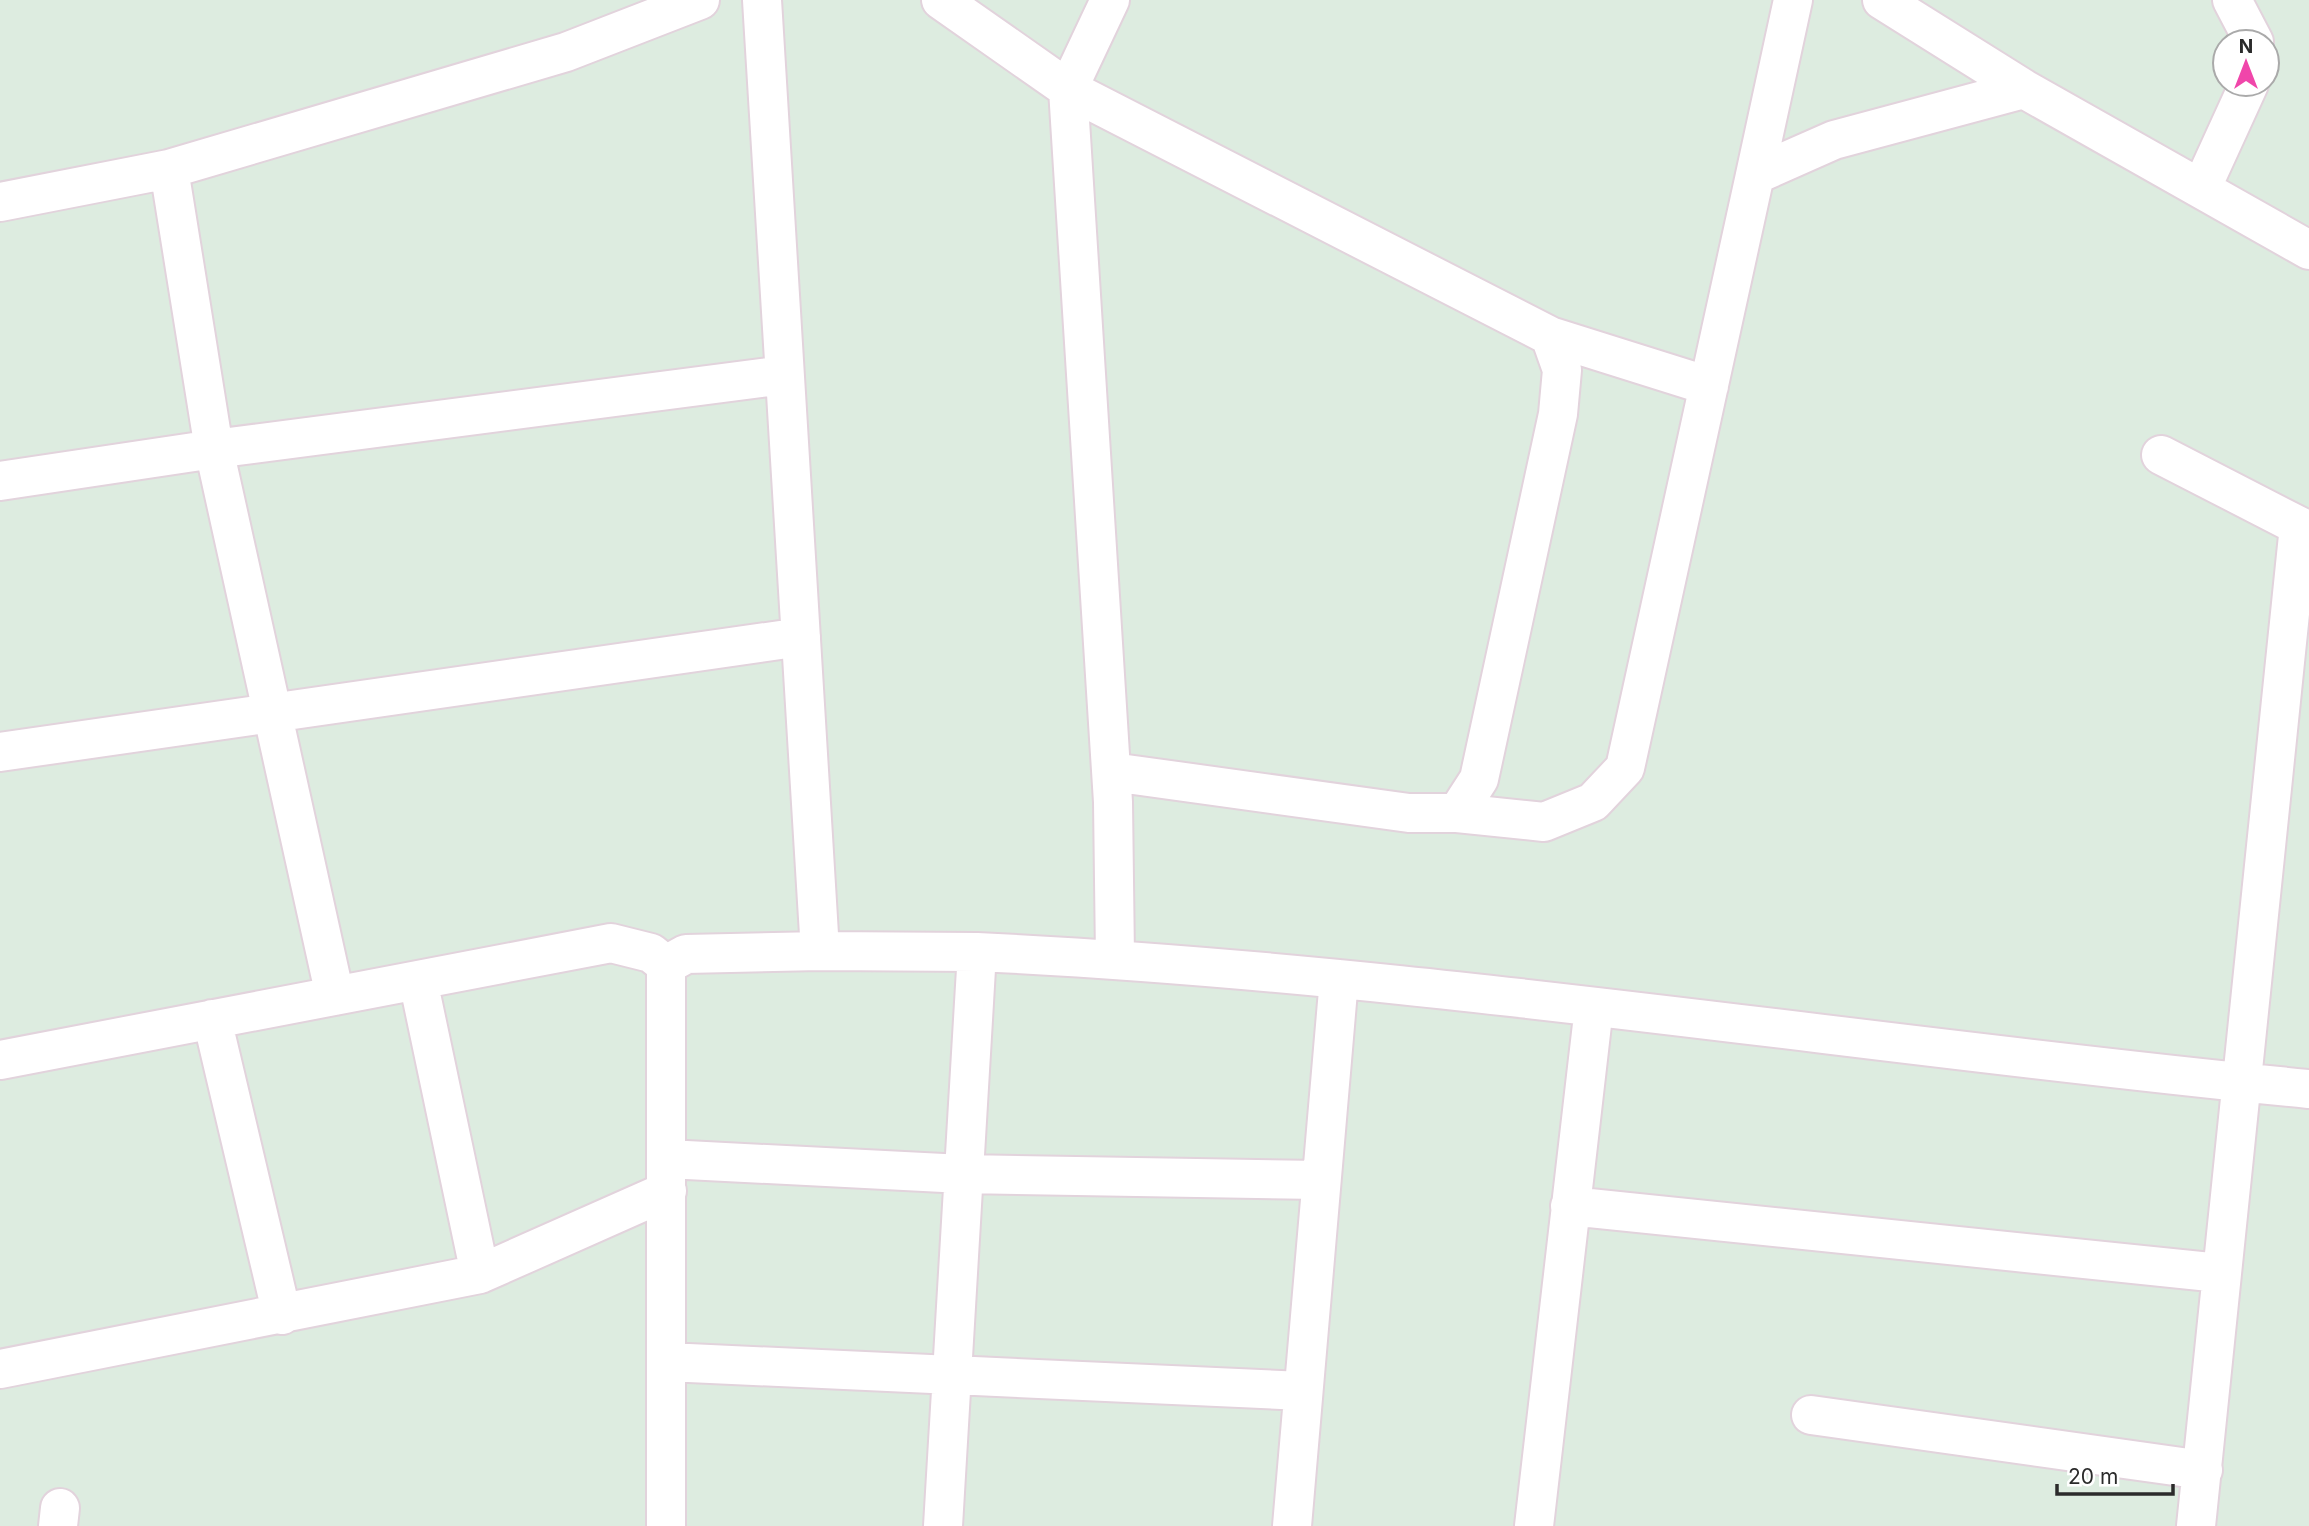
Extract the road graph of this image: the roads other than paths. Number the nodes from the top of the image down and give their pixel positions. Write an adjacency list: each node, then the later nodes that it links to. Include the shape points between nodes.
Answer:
1 (701, 0): 12 (street, via 566,52)
2 (762, 0): 18 (street)
3 (942, 0): 9 (street)
4 (1110, 0): 9 (street)
5 (1793, 0): 13 (street)
6 (1882, 0): 10 (street)
7 (2232, 0): 8 (street)
8 (2247, 28)
9 (1068, 89): 17 (street); 27 (street)
10 (2024, 89): 13 (street, via 1834,140); 14 (street)
11 (2243, 98): 14 (street)
12 (169, 169): 15 (street); 20 (street)
13 (1755, 175): 19 (street)
14 (2202, 189): 16 (street)
15 (0, 202)
16 (2309, 250)
17 (1550, 336): 19 (street); 28 (street, via 1562,370 1558,414 1479,779)
18 (784, 376): 20 (street); 24 (street)
19 (1709, 386): 28 (street, via 1625,768 1593,802 1545,822)
20 (214, 449): 22 (street); 25 (street)
21 (2161, 455): 23 (street)
22 (0, 481)
23 (2304, 529): 39 (street)
24 (801, 637): 25 (street); 29 (street)
25 (273, 712): 26 (street); 35 (street)
26 (0, 752)
27 (1112, 772): 28 (street, via 1409,813); 31 (street)
28 (1457, 813)
29 (820, 951): 30 (street); 32 (street, via 686,954)
30 (977, 952): 31 (street); 41 (street)
31 (1115, 958): 33 (street)
32 (666, 965): 34 (street, via 650,953 611,943); 42 (street)
33 (1339, 979): 36 (street); 43 (street)
34 (418, 980): 35 (street); 46 (street)
35 (335, 996): 37 (street)
36 (1594, 1007): 39 (street); 44 (street)
37 (212, 1019): 38 (street); 47 (street)
38 (0, 1060)
39 (2242, 1082): 40 (street); 45 (street)
40 (2309, 1088)
41 (963, 1174): 42 (street); 43 (street); 50 (street)
42 (667, 1175): 46 (street); 48 (street)
43 (1321, 1180): 51 (street)
44 (1570, 1206): 45 (street); 57 (street)
45 (2220, 1273): 53 (street)
46 (480, 1274): 47 (street)
47 (282, 1315): 49 (street)
48 (667, 1362): 50 (street); 54 (street)
49 (0, 1369)
50 (952, 1375): 51 (street); 55 (street)
51 (1303, 1391): 56 (street)
52 (1811, 1415): 53 (street)
53 (2203, 1470): 58 (street)
54 (666, 1526)
55 (943, 1526)
56 (1292, 1526)
57 (1534, 1526)
58 (2196, 1526)

